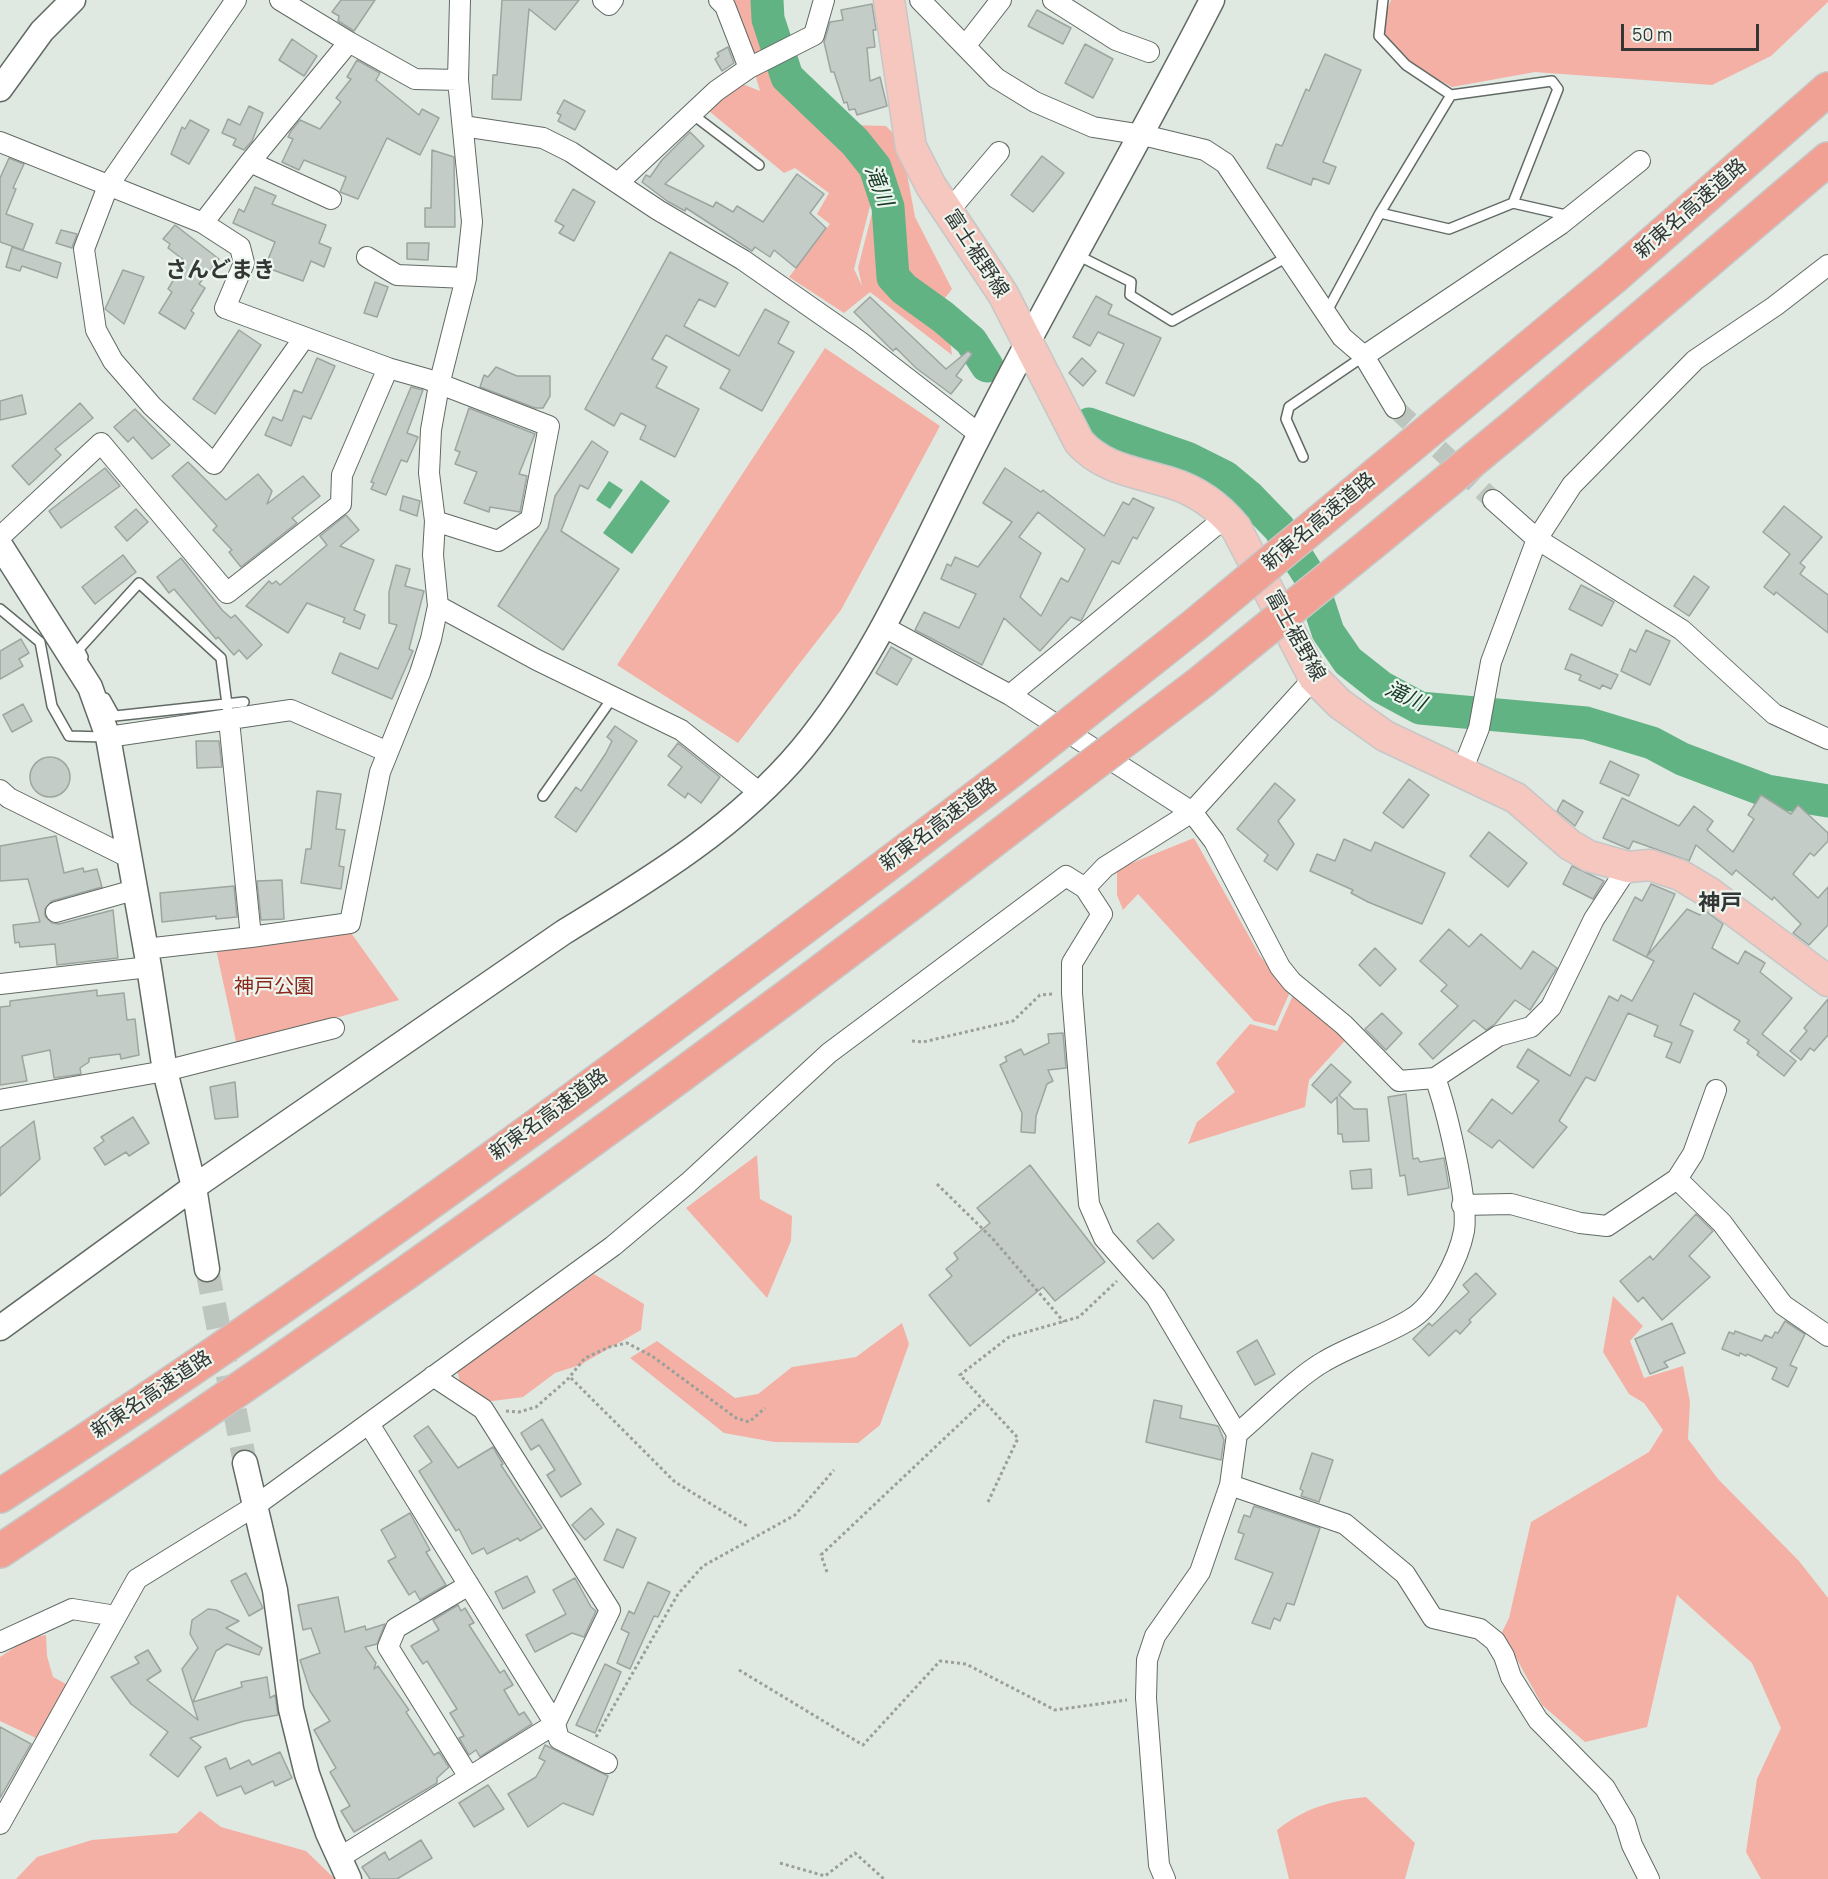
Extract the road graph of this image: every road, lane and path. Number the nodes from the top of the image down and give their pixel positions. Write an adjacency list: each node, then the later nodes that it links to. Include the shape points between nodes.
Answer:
1 (73, 0): 20 (street, via 42,31)
2 (236, 0): 33 (street)
3 (280, 0): 15 (street)
4 (460, 0): 19 (street)
5 (603, 0): 6 (street, via 609,5)
6 (613, 0)
7 (720, 0): 18 (street)
8 (824, 0): 18 (street, via 814,35)
9 (920, 0): 16 (street)
10 (1001, 0): 16 (street)
11 (1053, 0): 17 (street, via 1116,40)
12 (1212, 0): 25 (street)
13 (1383, 0): 22 (lane, via 1379,36 1406,65)
14 (897, 2): 36 (main road, 富士裾野線, via 911,147)
15 (349, 42): 19 (street, via 415,79); 30 (street)
16 (966, 45): 25 (street, via 996,78 1035,102 1093,127)
17 (1149, 52)
18 (749, 68): 23 (street)
19 (458, 80): 24 (street)
20 (0, 89)
21 (1828, 89): 113 (highway, 新東名高速道路, bridge, via 1614,277 1195,625 1012,770 593,1083 304,1292)
22 (1451, 95): 35 (lane, via 1552,81 1558,89); 37 (lane)
23 (692, 114): 31 (lane); 32 (street)
24 (463, 126): 32 (street, via 543,138); 44 (street, via 472,222)
25 (1143, 135): 40 (street); 42 (street, via 1205,150 1225,164)
26 (0, 142): 33 (street)
27 (999, 152): 36 (street)
28 (1828, 159): 117 (highway, bridge, via 1518,423 1200,683 615,1125 333,1325)
29 (1640, 161): 38 (street)
30 (250, 162): 34 (street); 39 (street)
31 (759, 165)
32 (618, 183): 54 (street, via 744,260 859,341)
33 (108, 186): 39 (street); 48 (street, via 84,249 96,330 113,361 152,406 214,464)
34 (331, 199)
35 (1513, 203): 37 (lane, via 1449,229); 38 (lane)
36 (948, 212): 49 (main road, 富士裾野線)
37 (1380, 213): 47 (lane)
38 (1570, 216): 50 (street)
39 (203, 223): 48 (street, via 240,247 244,263 225,308)
40 (1077, 255): 42 (lane, via 1131,282 1130,295 1172,321); 49 (street)
41 (367, 257): 44 (street, via 397,275)
42 (1287, 257): 47 (street)
43 (1828, 265): 45 (street)
44 (466, 278): 52 (street)
45 (1802, 285): 46 (street); 60 (street, via 1695,360 1572,485)
46 (1828, 285)
47 (1326, 313): 50 (street, via 1342,337)
48 (304, 338): 51 (street)
49 (1029, 341): 54 (street); 57 (main road, 富士裾野線, via 1079,442 1090,454 1112,467 1173,483 1199,495)
50 (1364, 356): 53 (street); 55 (lane, via 1289,407 1286,419)
51 (388, 368): 52 (street); 59 (street, via 342,475 340,504 227,593 101,443)
52 (439, 385): 58 (street, via 429,472); 58 (street, via 549,426 531,519 498,541)
53 (1395, 408)
54 (979, 434): 64 (street)
55 (1304, 457)
56 (1493, 500): 60 (street)
57 (1227, 516): 65 (main road, 富士裾野線); 66 (street)
58 (435, 520): 62 (street, via 433,555)
59 (0, 537)
60 (1537, 539): 71 (street, via 1682,630 1774,714); 73 (street, via 1491,662 1479,728)
61 (0, 545): 70 (street, via 90,687)
62 (438, 606): 67 (street); 72 (street, via 424,662)
63 (0, 609): 70 (lane, via 40,642 52,706 69,736)
64 (884, 627): 66 (street); 75 (street, via 843,695 801,750)
65 (1314, 678): 73 (main road, 富士裾野線, via 1340,704 1385,736); 77 (street)
66 (1010, 695): 77 (street)
67 (614, 697): 75 (street, via 681,730); 76 (lane)
68 (244, 702): 69 (lane)
69 (228, 712): 69 (lane, via 115,717 79,649 139,583 221,658); 70 (street); 72 (street, via 291,710); 83 (street)
70 (108, 737): 78 (street)
71 (1828, 739)
72 (388, 752): 83 (street, via 380,772 350,922)
73 (1462, 771): 79 (main road, 富士裾野線, via 1516,798 1570,845 1589,856)
74 (0, 790): 78 (street)
75 (760, 793): 96 (street, via 726,825 681,857 554,939)
76 (543, 796)
77 (1192, 812): 80 (street, via 1105,867); 91 (street, via 1214,842 1280,967 1292,982 1344,1025 1399,1081)
78 (128, 857): 81 (street)
79 (1628, 867): 85 (main road, 富士裾野線, via 1650,865 1680,875); 91 (street, via 1594,919 1551,1007 1531,1027 1498,1036)
80 (1085, 888): 87 (street, via 1102,914 1072,963); 103 (street, via 1066,876 830,1053 613,1246)
81 (134, 890): 82 (street); 84 (street)
82 (56, 912)
83 (250, 937): 84 (street)
84 (147, 958): 86 (street); 90 (street)
85 (1828, 981)
86 (0, 984)
87 (1072, 993): 89 (path, via 1040,996 1013,1021 923,1042); 98 (street, via 1089,1204 1104,1238)
88 (334, 1028): 90 (street)
89 (912, 1041)
90 (165, 1071): 93 (street); 96 (street)
91 (1435, 1078): 97 (street, via 1443,1100)
92 (1716, 1090): 94 (street, via 1693,1154)
93 (0, 1100)
94 (1677, 1179): 97 (street, via 1607,1226 1580,1223 1511,1204); 102 (street, via 1722,1223 1783,1305)
95 (937, 1185): 100 (path, via 993,1239)
96 (194, 1187): 99 (street); 101 (street)
97 (1462, 1205): 109 (street, via 1464,1230 1452,1265 1435,1296 1413,1319 1323,1362)
98 (1131, 1267): 100 (path, via 1079,1317); 109 (street, via 1156,1297)
99 (207, 1269)
100 (1064, 1322): 105 (path, via 1009,1337 960,1375)
101 (0, 1328)
102 (1828, 1336)
103 (433, 1376): 107 (street); 108 (street)
104 (570, 1377): 106 (path, via 585,1358 627,1343 652,1356 736,1418 749,1422); 107 (path, via 536,1407 519,1412); 116 (path, via 675,1482)
105 (984, 1401): 114 (path, via 1018,1438); 118 (path, via 821,1555)
106 (765, 1408)
107 (483, 1409): 124 (street, via 610,1610)
108 (369, 1424): 115 (street); 119 (street)
109 (1237, 1434): 112 (street)
110 (245, 1463): 115 (street)
111 (834, 1470): 125 (path, via 795,1515 703,1566 678,1594)
112 (1230, 1485): 123 (street, via 1200,1572 1155,1636 1147,1660); 133 (street, via 1345,1524 1405,1574 1433,1618 1480,1629 1495,1641 1511,1677 1538,1720 1605,1788 1625,1822)
113 (0, 1496)
114 (988, 1502)
115 (255, 1506): 120 (street, via 137,1579); 130 (street, via 275,1590 291,1709 308,1774)
116 (747, 1526)
117 (0, 1551)
118 (826, 1572)
119 (469, 1585): 124 (street); 127 (street, via 396,1628 388,1647)
120 (116, 1616): 121 (street, via 72,1609); 128 (street)
121 (0, 1642)
122 (739, 1670): 123 (path, via 863,1745 940,1661 966,1664 1055,1710)
123 (1146, 1698): 132 (street, via 1159,1865)
124 (555, 1724): 125 (street, via 559,1739); 127 (street)
125 (587, 1753): 126 (street)
126 (607, 1762)
127 (469, 1777): 130 (street)
128 (0, 1824)
129 (780, 1863): 131 (path, via 825,1876 855,1853)
130 (344, 1868)
131 (884, 1879)
132 (1165, 1879)
133 (1649, 1879)

